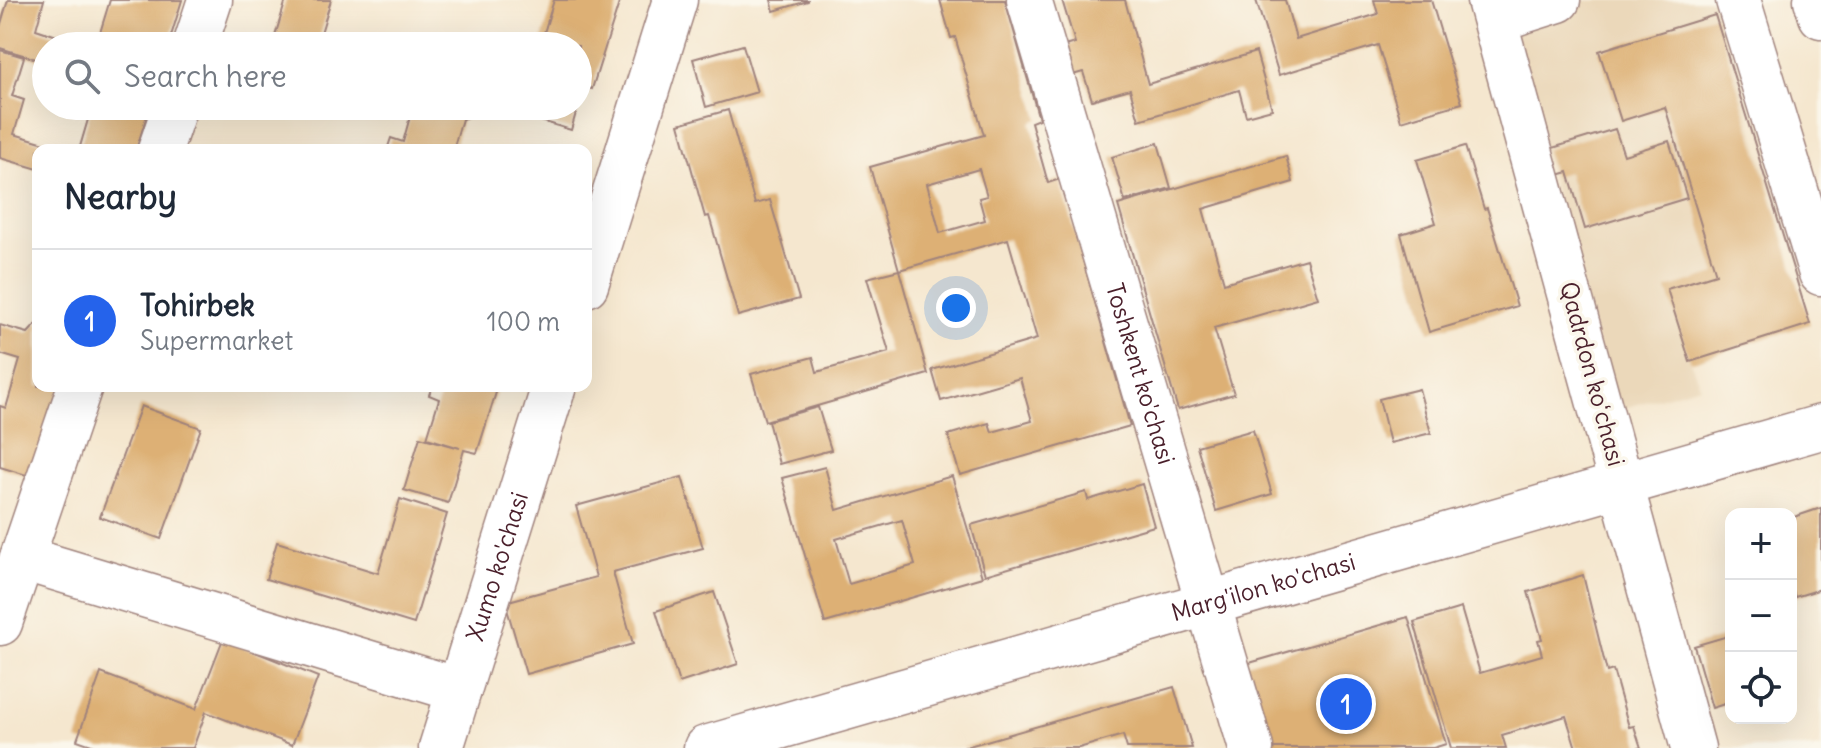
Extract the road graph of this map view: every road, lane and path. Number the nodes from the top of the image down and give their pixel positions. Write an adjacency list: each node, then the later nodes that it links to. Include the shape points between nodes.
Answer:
1 (210, 0): 9 (street)
2 (675, 0): 12 (street)
3 (1029, 0): 19 (street, Toshkent ko'chasi)
4 (1558, 0): 7 (street)
5 (1738, 0): 13 (street)
6 (1816, 0): 8 (street)
7 (1492, 10): 17 (street, Qadrdon koʻchasi)
8 (1821, 16)
9 (200, 32)
10 (170, 120): 11 (street)
11 (162, 144)
12 (592, 266)
13 (1821, 273)
14 (78, 392): 18 (street)
15 (552, 392): 21 (street, Xumo ko'chasi)
16 (1821, 427): 17 (street, Marg'ilon ko'chasi)
17 (1622, 484): 19 (street, Marg'ilon ko'chasi); 26 (street, Qadrdon koʻchasi)
18 (22, 558): 20 (street); 21 (street)
19 (1208, 604): 22 (street, Marg'ilon ko'chasi); 25 (street, Toshkent ko'chasi)
20 (0, 623)
21 (459, 690): 23 (street, Xumo ko'chasi)
22 (806, 734): 24 (street, Marg'ilon ko'chasi)
23 (441, 748)
24 (706, 748)
25 (1251, 748)
26 (1693, 748)

